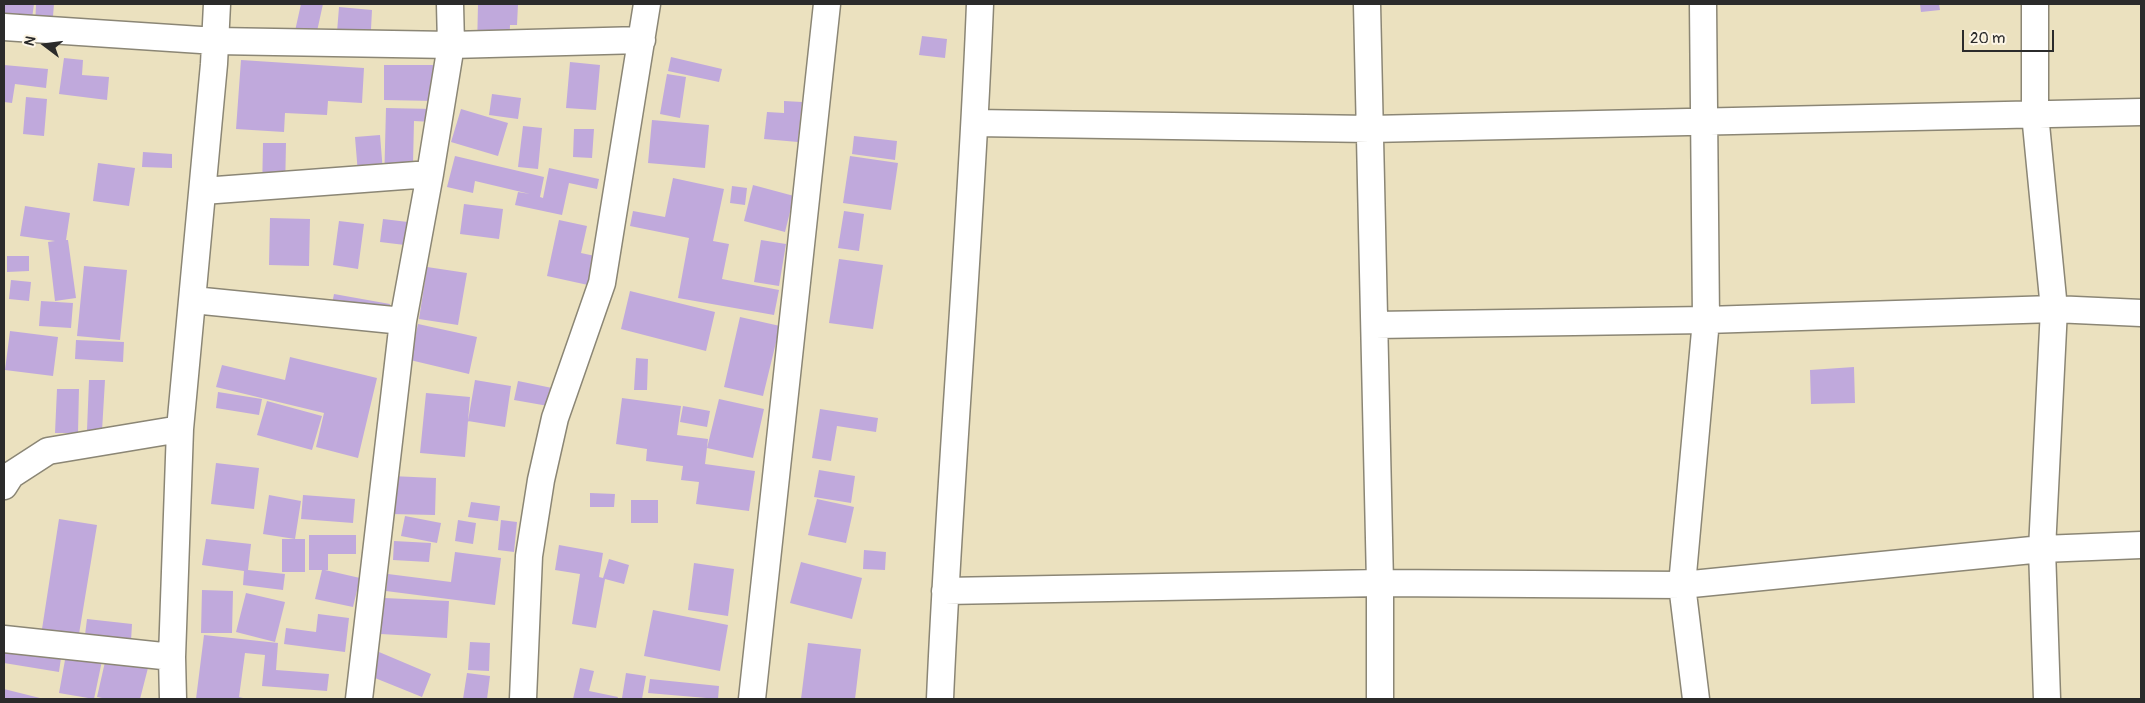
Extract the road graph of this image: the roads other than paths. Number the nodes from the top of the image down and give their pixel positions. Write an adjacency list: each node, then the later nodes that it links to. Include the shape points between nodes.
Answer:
1 (217, 4): 11 (street)
2 (450, 4): 12 (street)
3 (647, 4): 10 (street)
4 (827, 4): 38 (street)
5 (980, 4): 16 (street)
6 (1368, 4): 17 (street)
7 (1703, 4): 15 (street)
8 (2035, 4): 14 (street)
9 (4, 26): 11 (street)
10 (642, 40): 12 (street); 37 (street, via 602,283 555,418 541,480 529,556)
11 (216, 41): 12 (street); 19 (street)
12 (451, 45): 18 (street)
13 (2141, 112): 14 (street)
14 (2035, 114): 15 (street); 21 (street)
15 (1704, 122): 17 (street); 23 (street)
16 (975, 123): 17 (street); 32 (street)
17 (1370, 129): 25 (street)
18 (430, 174): 19 (street); 24 (street)
19 (203, 191): 20 (street)
20 (193, 300): 24 (street); 26 (street)
21 (2054, 309): 22 (street); 23 (street); 29 (street)
22 (2141, 313)
23 (1706, 320): 25 (street); 31 (street)
24 (403, 321): 36 (street)
25 (1375, 325): 30 (street)
26 (180, 429): 27 (street, via 48,451 11,475); 34 (street)
27 (4, 486)
28 (2141, 546): 29 (street)
29 (2042, 549): 31 (street); 42 (street)
30 (1380, 583): 31 (street); 32 (street); 40 (street)
31 (1682, 584): 41 (street)
32 (945, 591): 39 (street)
33 (4, 639): 34 (street)
34 (172, 657): 35 (street)
35 (173, 699)
36 (360, 699)
37 (522, 699)
38 (752, 699)
39 (940, 699)
40 (1380, 699)
41 (1696, 699)
42 (2047, 699)

